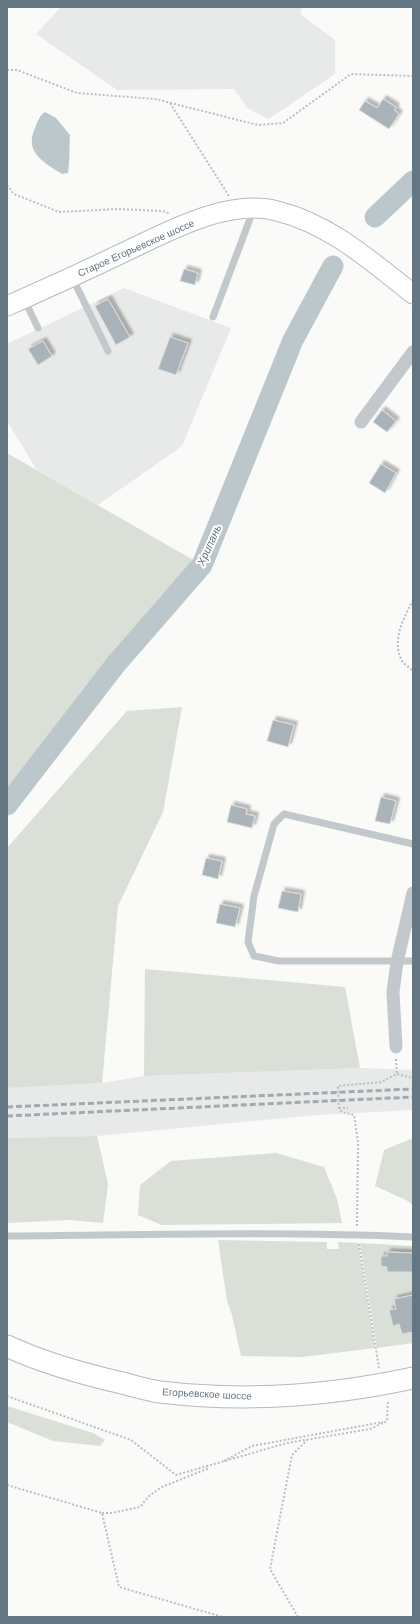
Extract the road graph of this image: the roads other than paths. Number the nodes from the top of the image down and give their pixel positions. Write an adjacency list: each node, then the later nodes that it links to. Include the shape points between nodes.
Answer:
1 (245, 208): 2 (main road, Старое Егорьевское шоссе, via 182,226); 3 (main road, Старое Егорьевское шоссе, via 276,210 311,222 352,247); 5 (lane)
2 (72, 276): 4 (main road, Старое Егорьевское шоссе); 7 (lane)
3 (413, 294)
4 (15, 303): 6 (lane)
5 (213, 317)
6 (38, 328)
7 (108, 351)
8 (413, 352): 9 (street)
9 (361, 422)
10 (413, 844): 13 (lane, via 284,814 274,824 254,896 248,942 254,956 279,961)
11 (413, 893): 13 (street)
12 (413, 961): 13 (lane)
13 (397, 962): 14 (street, via 393,992)
14 (396, 1047)
15 (366, 1235): 16 (lane); 17 (lane); 18 (lane)
16 (7, 1236)
17 (413, 1237)
18 (367, 1244)
19 (7, 1346): 20 (main road, Егорьевское шоссе, via 80,1373 159,1392 229,1397 304,1395 368,1388)
20 (413, 1378)

